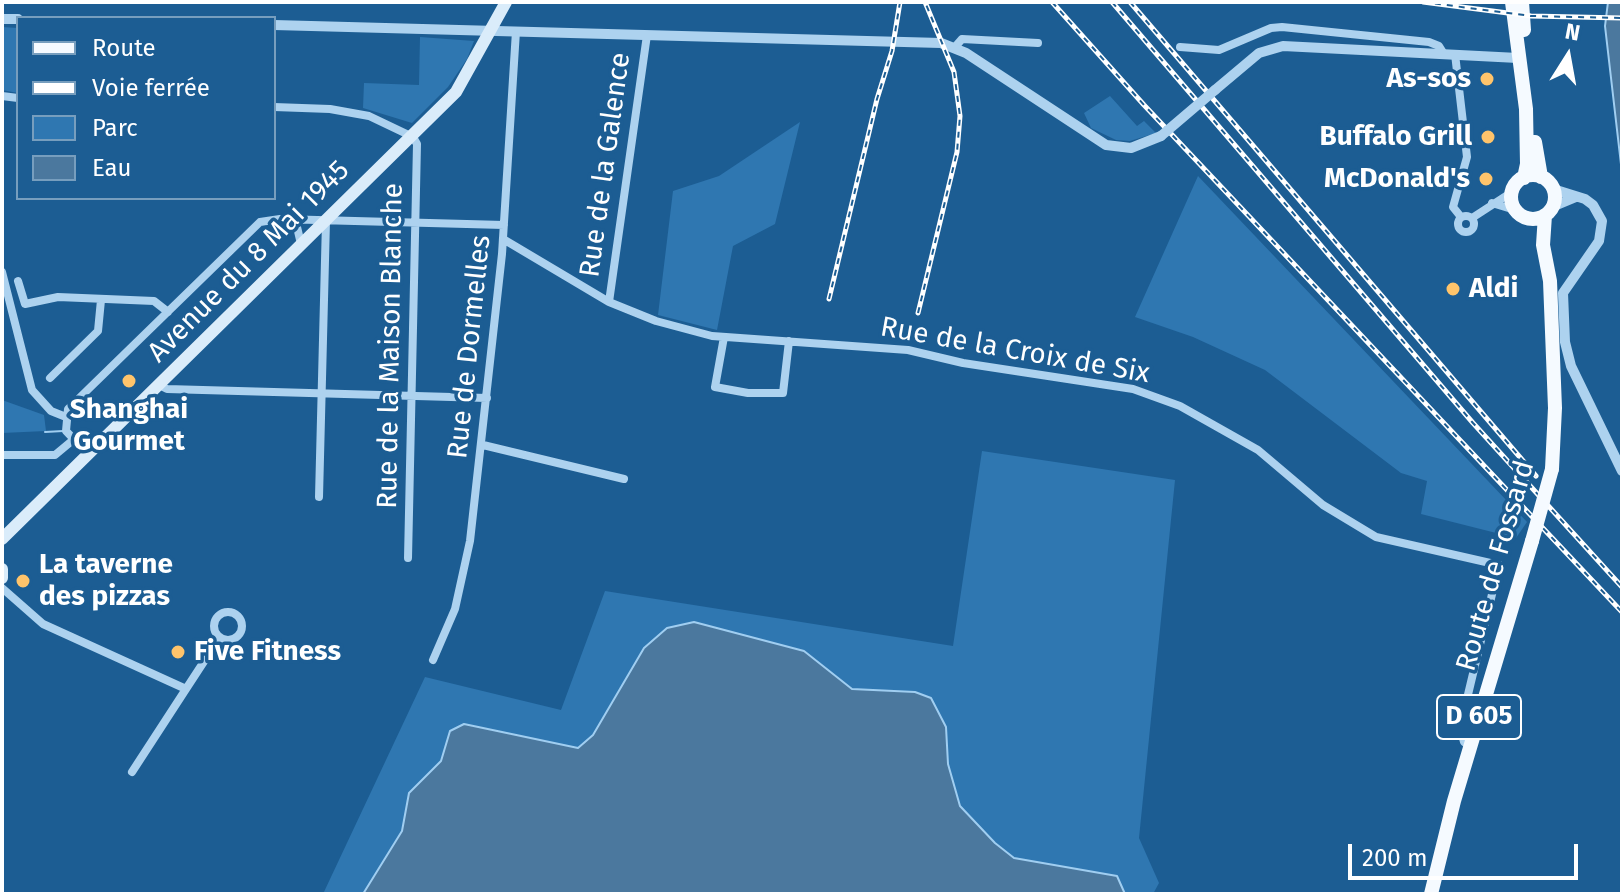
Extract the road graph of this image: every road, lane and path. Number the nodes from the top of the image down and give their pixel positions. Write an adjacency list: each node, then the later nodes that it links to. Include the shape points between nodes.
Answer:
1 (506, 2): 5 (main road, Avenue du 8 Mai 1945)
2 (1512, 2): 12 (main road)
3 (1522, 2): 15 (main road)
4 (276, 25): 5 (street)
5 (492, 31): 6 (street); 14 (main road, Avenue du 8 Mai 1945, via 456,92)
6 (516, 31): 7 (street); 28 (street, Rue de Dormelles)
7 (647, 35): 9 (street); 35 (street, Rue de la Galence)
8 (1038, 43): 9 (street, via 962,39)
9 (955, 47): 11 (street, bridge, via 1106,145 1131,148 1161,136 1253,57 1274,47)
10 (1180, 47): 11 (street, via 1219,50 1282,27 1429,42)
11 (1449, 54): 12 (street); 23 (street, via 1467,157 1453,207)
12 (1518, 58): 16 (main road, via 1526,109)
13 (276, 107): 14 (street, via 353,112)
14 (413, 137): 26 (main road, Avenue du 8 Mai 1945); 27 (street, Rue de la Maison Blanche, via 418,152)
15 (1541, 177): 16 (main road); 17 (main road)
16 (1524, 178): 18 (main road)
17 (1553, 189): 19 (street); 21 (main road)
18 (1512, 192): 20 (street); 22 (main road)
19 (1576, 197): 21 (street); 49 (street, via 1593,205 1602,231 1563,293 1565,342 1571,366)
20 (1492, 203): 22 (street); 24 (street)
21 (1548, 211): 22 (main road, via 1534,219); 33 (main road, Route de Fossard / D 605, via 1543,245)
22 (1519, 213): 33 (main road, Route de Fossard / D 605)
23 (1461, 217): 24 (street); 24 (street, via 1458,227 1467,232 1474,226)
24 (1472, 218)
25 (287, 219): 26 (street); 30 (street, via 297,227); 36 (street, via 260,222)
26 (326, 220): 27 (street); 30 (main road, Avenue du 8 Mai 1945); 41 (street)
27 (417, 223): 28 (street); 42 (street, Rue de la Maison Blanche)
28 (504, 225): 29 (street, Rue de Dormelles)
29 (503, 239): 35 (street, Rue de la Croix de Six); 43 (street, Rue de Dormelles)
30 (301, 244): 40 (main road, Avenue du 8 Mai 1945)
31 (2, 272): 44 (street, via 32,390 51,411)
32 (18, 281): 34 (street, via 25,304 58,297)
33 (1549, 292): 60 (main road, Route de Fossard / D 605, bridge, via 1555,408 1552,469)
34 (101, 300): 36 (street, via 154,301); 39 (street, via 98,331)
35 (609, 302): 37 (street, Rue de la Croix de Six, via 656,321)
36 (168, 312): 44 (street, via 68,409)
37 (724, 337): 38 (street, Rue de la Croix de Six); 38 (street, via 715,387 748,393 783,393)
38 (789, 341): 60 (street, Rue de la Croix de Six, via 908,350 1133,389 1180,406 1258,450 1323,505 1376,537 1499,565 1460,728)
39 (50, 378)
40 (159, 385): 41 (street); 47 (main road, Avenue du 8 Mai 1945)
41 (320, 393): 42 (street); 51 (street)
42 (412, 395): 43 (street); 53 (street, Rue de la Maison Blanche)
43 (487, 398): 46 (street, Rue de Dormelles)
44 (66, 417): 45 (street, via 66,431)
45 (73, 440): 47 (street); 48 (street, via 55,455)
46 (483, 445): 50 (street); 58 (street, Rue de Dormelles, via 464,579)
47 (88, 454): 52 (main road, Avenue du 8 Mai 1945)
48 (2, 455)
49 (1622, 471)
50 (624, 479)
51 (319, 497)
52 (2, 539)
53 (408, 558)
54 (2, 569): 55 (main road)
55 (2, 578)
56 (2, 588): 59 (street, via 43,624)
57 (220, 637): 59 (street)
58 (433, 660)
59 (186, 689): 61 (street)
60 (1471, 748): 62 (main road, Route de Fossard / D 605)
61 (132, 772)
62 (1431, 894)

